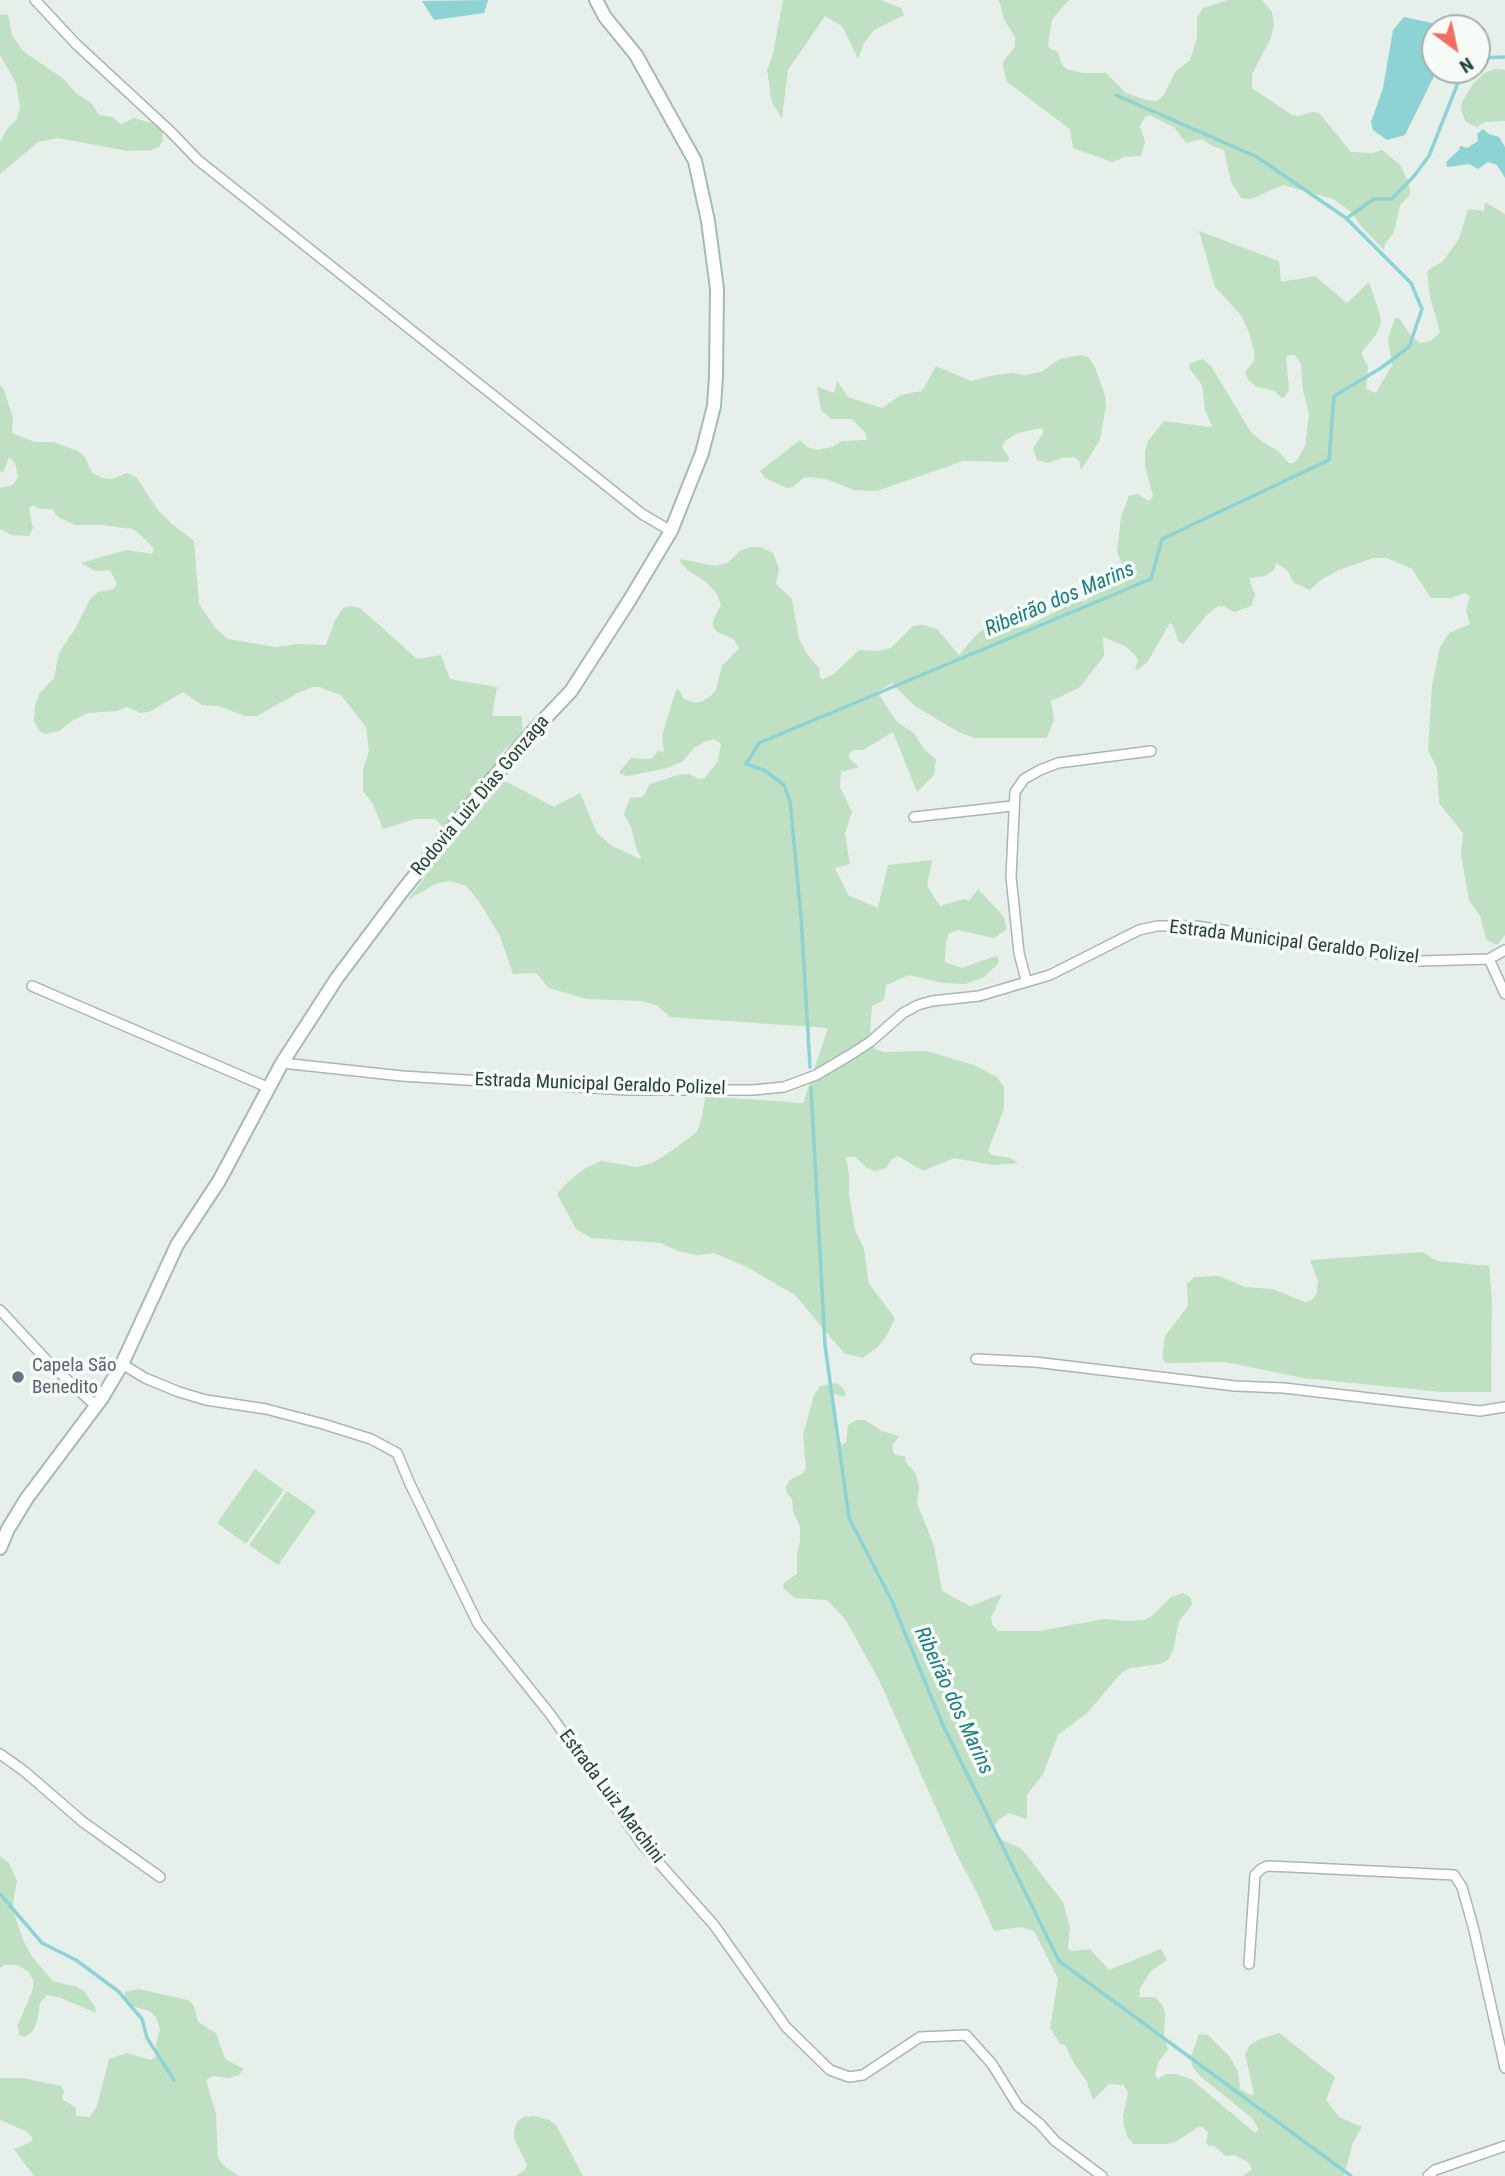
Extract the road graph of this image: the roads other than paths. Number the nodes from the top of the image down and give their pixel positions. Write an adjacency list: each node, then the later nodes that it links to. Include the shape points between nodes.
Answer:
1 (35, 0): 3 (street, via 198,160 642,514)
2 (596, 0): 3 (main road, Rodovia Luiz Dias Gonzaga, via 636,55 695,161 708,221 717,289 714,406 702,453)
3 (671, 531): 12 (main road, Rodovia Luiz Dias Gonzaga, via 571,691 486,786 400,894 337,978)
4 (1151, 751): 5 (street, via 1040,770 1019,785)
5 (1012, 806): 6 (street); 9 (street, via 1011,877)
6 (914, 817)
7 (1505, 950): 8 (street, Estrada Municipal Geraldo Polizel)
8 (1489, 959): 9 (street, Estrada Municipal Geraldo Polizel, via 1421,961 1196,926 1157,926 1139,930 1050,975); 11 (street)
9 (1026, 980): 12 (street, Estrada Municipal Geraldo Polizel, via 979,996 918,1005 850,1055 784,1087 626,1090 402,1076)
10 (32, 986): 13 (street)
11 (1505, 994)
12 (282, 1063): 13 (main road, Rodovia Luiz Dias Gonzaga)
13 (267, 1087): 16 (main road, Rodovia Luiz Dias Gonzaga, via 219,1181 177,1245)
14 (0, 1310): 17 (street)
15 (976, 1359): 18 (street, via 1480,1410)
16 (122, 1364): 17 (main road, Rodovia Luiz Dias Gonzaga); 25 (street, Estrada Luiz Marchini, via 179,1392 323,1424 371,1439 397,1453 478,1624 550,1714 642,1844 714,1925 786,2027 830,2070 849,2077 863,2075 920,2037 966,2035 992,2064 1018,2106)
17 (96, 1406): 19 (main road, Rodovia Luiz Dias Gonzaga, via 27,1498)
18 (1505, 1406)
19 (0, 1548)
20 (0, 1754): 21 (street)
21 (160, 1877)
22 (1249, 1964): 23 (street, via 1255,1875 1261,1869 1454,1875 1474,1930)
23 (1505, 2068)
24 (1505, 2146): 26 (street)
25 (1102, 2176)
26 (1428, 2176)

